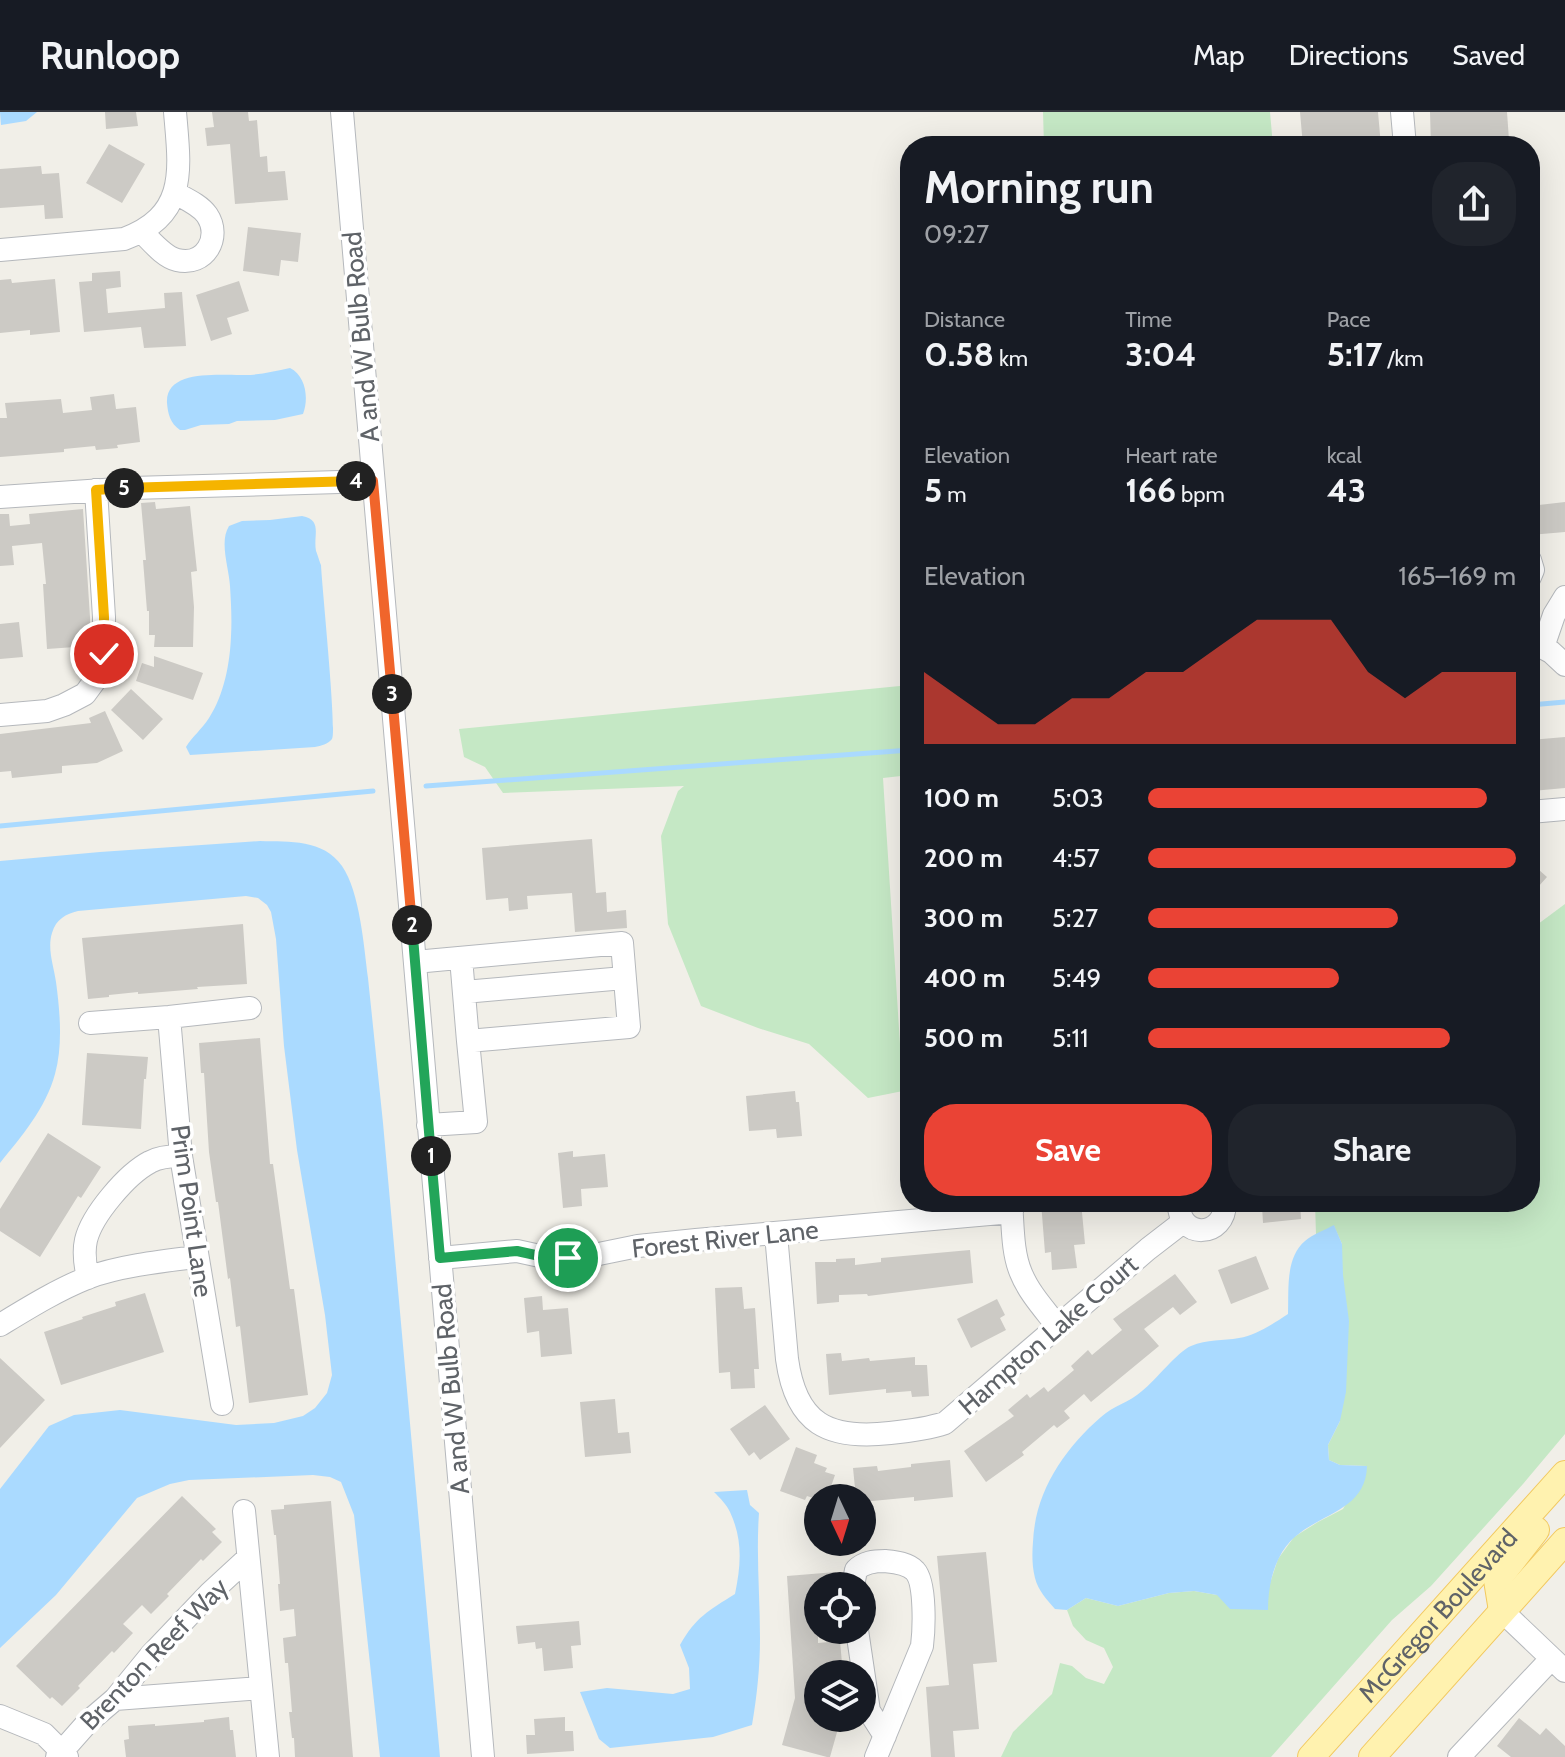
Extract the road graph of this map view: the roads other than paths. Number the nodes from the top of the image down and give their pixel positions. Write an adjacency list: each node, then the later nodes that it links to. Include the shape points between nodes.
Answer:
1 (175, 112): 5 (street)
2 (342, 112): 8 (street, A and W Bulb Road)
3 (1402, 112): 4 (street)
4 (1404, 136)
5 (175, 193): 6 (street, via 168,209); 6 (street, via 206,214 213,231 205,255 177,260)
6 (142, 232): 7 (street, via 124,239)
7 (0, 250)
8 (373, 481): 9 (street); 19 (street, A and W Bulb Road)
9 (96, 490): 10 (street); 15 (street, via 104,617 104,654 96,679 85,694 64,705)
10 (0, 497)
11 (1565, 597): 12 (street)
12 (1540, 638)
13 (1540, 647): 14 (street)
14 (1565, 665)
15 (0, 715)
16 (1565, 809): 17 (street)
17 (1540, 811)
18 (461, 958): 19 (street); 20 (street, via 622,943); 21 (street)
19 (415, 962): 26 (street, A and W Bulb Road)
20 (624, 978): 21 (street); 25 (street, via 629,1027)
21 (464, 992): 25 (street)
22 (250, 1008): 23 (street)
23 (169, 1017): 24 (street); 27 (street, Prim Point Lane)
24 (90, 1023)
25 (468, 1041): 26 (street, via 476,1122)
26 (428, 1125): 34 (street, A and W Bulb Road)
27 (181, 1156): 33 (street, Prim Point Lane); 35 (street, via 149,1162 109,1200 86,1239)
28 (968, 1212): 32 (street, Forest River Lane)
29 (1013, 1212): 37 (street, via 1020,1270)
30 (1181, 1212): 31 (street, Hampton Lake Court, via 1196,1229 1211,1228); 37 (street, Hampton Lake Court, via 1148,1249)
31 (1225, 1212)
32 (776, 1234): 34 (street, Forest River Lane, via 568,1258 517,1251); 37 (street, Hampton Lake Court, via 790,1379 807,1413 838,1432 873,1435 945,1423)
33 (196, 1257): 35 (street); 38 (street, Prim Point Lane)
34 (440, 1258): 53 (street, A and W Bulb Road)
35 (88, 1278): 36 (street)
36 (0, 1325)
37 (1058, 1327)
38 (222, 1404)
39 (1565, 1474): 44 (main road, via 1549,1513 1497,1580); 54 (main road, McGregor Boulevard)
40 (244, 1511): 42 (street)
41 (1565, 1541): 44 (main road, McGregor Boulevard)
42 (248, 1558): 47 (street); 48 (street, Brenton Reef Way)
43 (856, 1572): 50 (street, via 862,1564 877,1561 907,1566 919,1579 922,1599 922,1646)
44 (1502, 1611): 46 (street); 55 (main road, McGregor Boulevard)
45 (859, 1644): 50 (street)
46 (1558, 1665): 56 (street)
47 (261, 1688): 48 (street); 52 (street)
48 (115, 1699): 51 (street, Brenton Reef Way)
49 (0, 1716): 51 (street, via 44,1734)
50 (880, 1747)
51 (62, 1755)
52 (268, 1757)
53 (483, 1757)
54 (1311, 1757)
55 (1372, 1757)
56 (1459, 1757)

